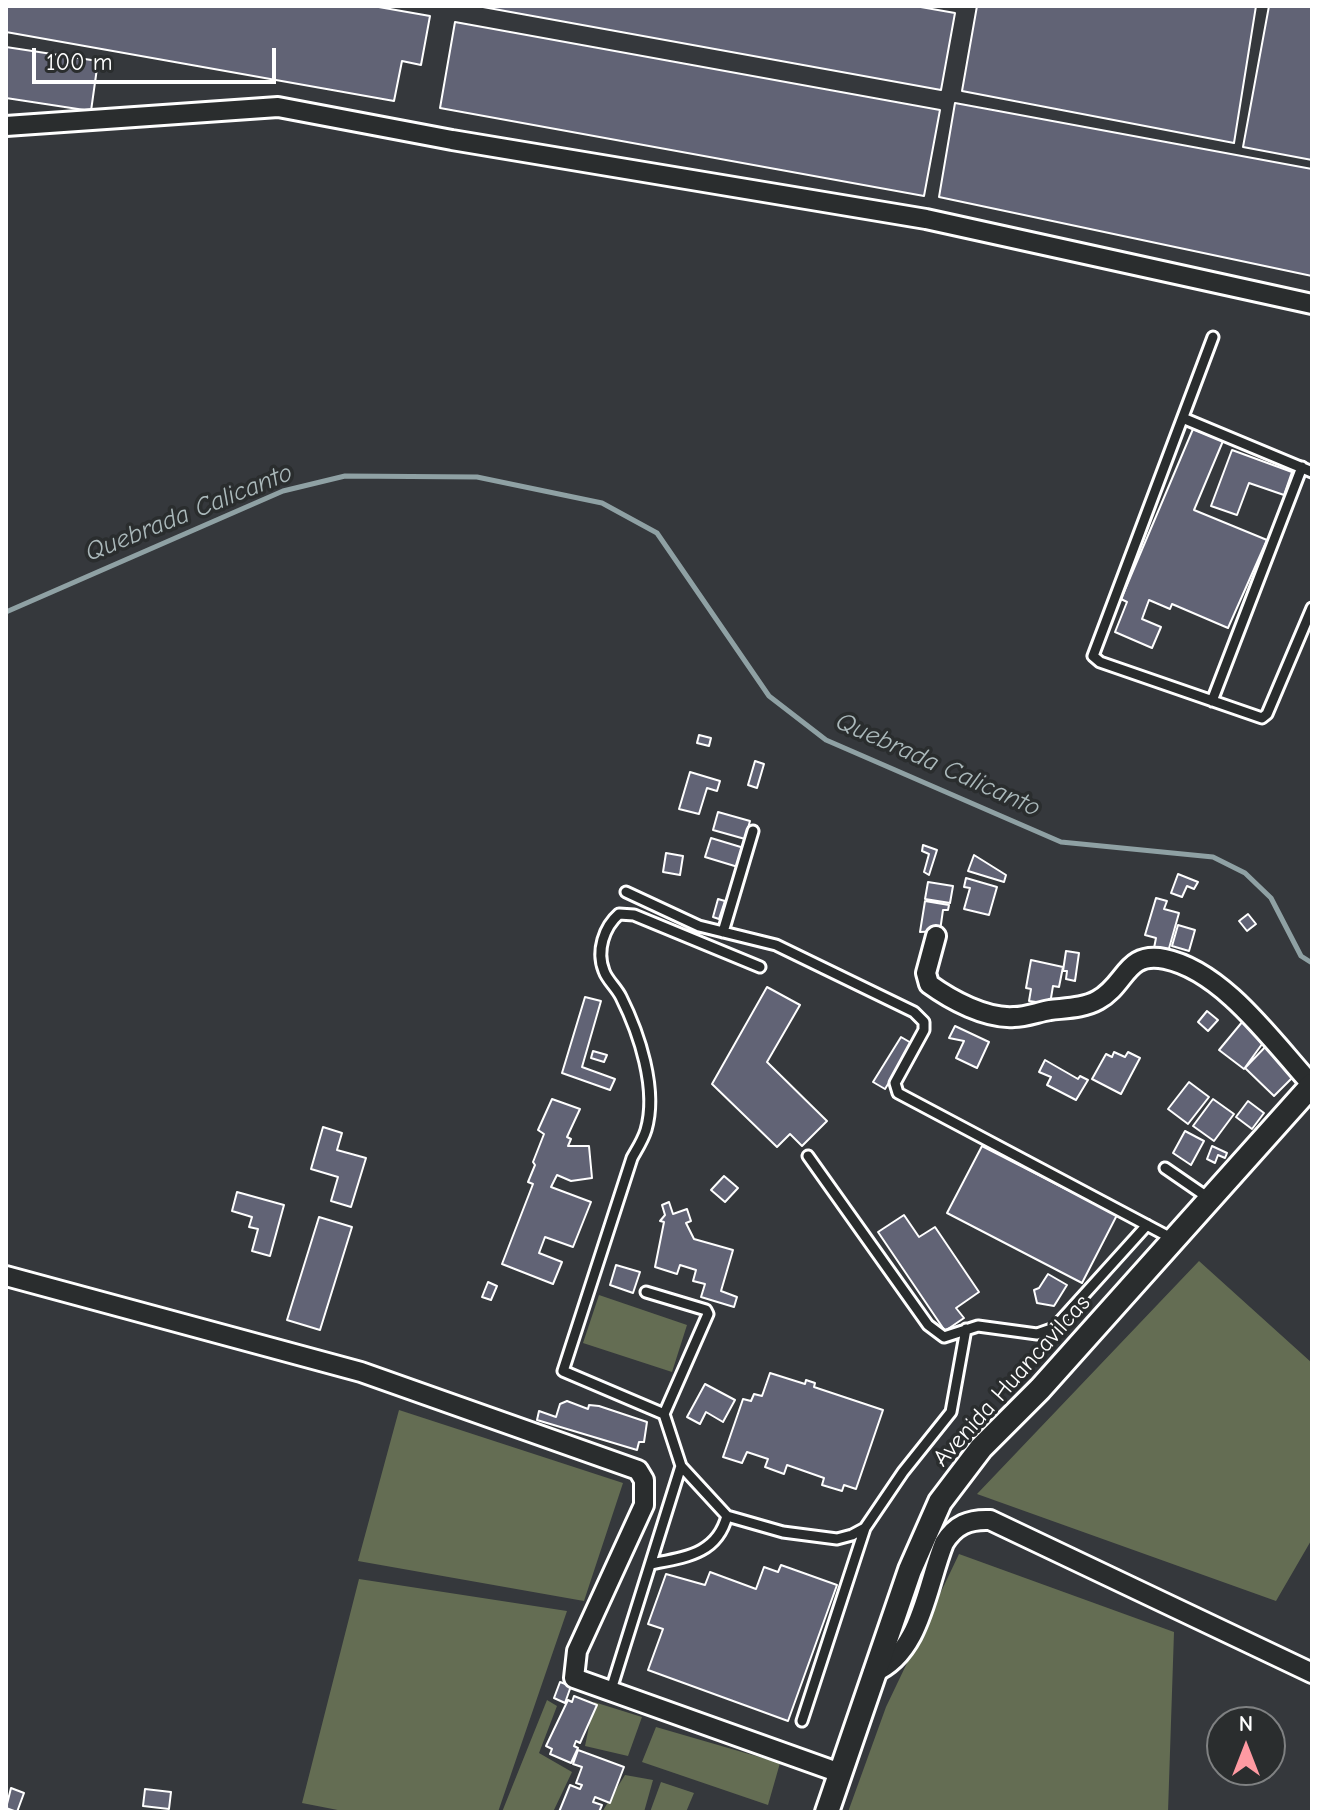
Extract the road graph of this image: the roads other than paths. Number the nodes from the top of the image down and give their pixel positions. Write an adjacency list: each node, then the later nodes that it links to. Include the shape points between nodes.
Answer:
1 (6, 126): 2 (street, via 278,107 926,219)
2 (1312, 304)
3 (1213, 337): 4 (lane)
4 (1185, 419): 5 (lane); 7 (lane, via 1093,656)
5 (1307, 470): 7 (lane)
6 (1312, 608): 7 (lane, via 1266,716)
7 (1212, 701)
8 (753, 831): 10 (lane)
9 (626, 892): 10 (lane)
10 (723, 932): 17 (lane, via 776,945 919,1015 924,1030 895,1083 898,1093)
11 (936, 936): 13 (street, via 926,973 929,984 960,1002 1014,1017 1097,1001 1143,958 1183,964 1209,977)
12 (760, 967): 22 (lane, via 627,913 610,922 602,943 604,972 636,1028 649,1112 563,1371)
13 (1312, 1085): 16 (street, Avenida Huancavilcas)
14 (808, 1156): 21 (lane, via 936,1334 951,1336)
15 (1165, 1168): 16 (lane)
16 (1210, 1199): 18 (street, Avenida Huancavilcas)
17 (1147, 1225): 18 (lane); 21 (lane, via 1054,1328 1037,1334 987,1326)
18 (1173, 1239): 27 (street, Avenida Huancavilcas, via 981,1448 940,1502)
19 (6, 1276): 29 (street, via 361,1372 638,1470 644,1480 644,1505 572,1671 582,1683)
20 (646, 1292): 22 (lane, via 708,1314)
21 (966, 1329): 25 (lane, via 951,1412)
22 (664, 1414): 23 (lane)
23 (681, 1466): 24 (lane); 26 (lane)
24 (727, 1516): 25 (lane, via 783,1532 837,1539); 26 (lane, via 722,1535 709,1547)
25 (865, 1528): 30 (lane)
26 (651, 1564): 29 (lane)
27 (873, 1673): 28 (street, via 888,1667 907,1648 944,1543 952,1530 975,1520 990,1520); 31 (street, Avenida Huancavilcas)
28 (1312, 1673)
29 (610, 1693): 31 (street)
30 (802, 1721)
31 (840, 1773): 32 (street, Avenida Huancavilcas)
32 (827, 1812)

